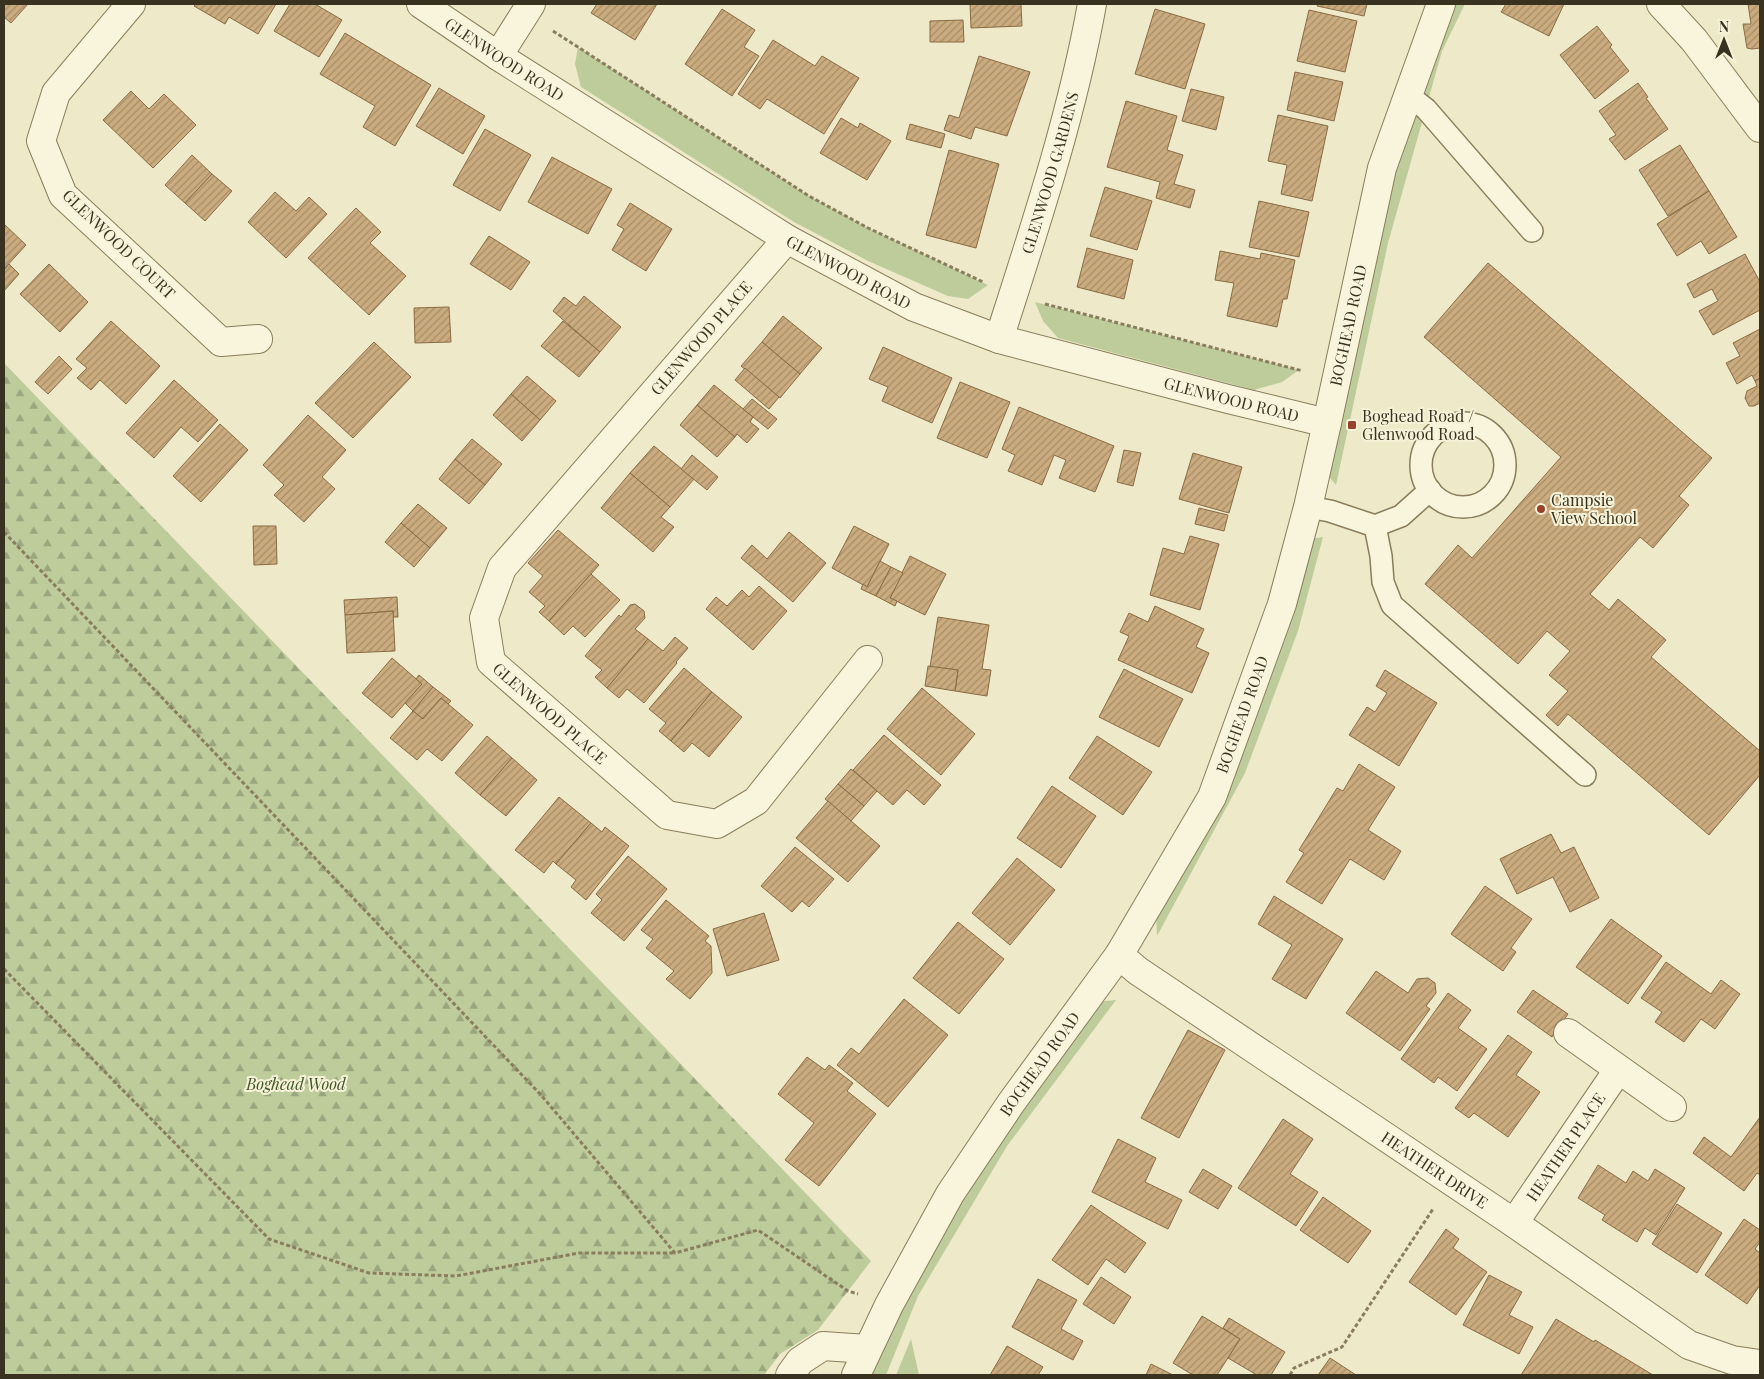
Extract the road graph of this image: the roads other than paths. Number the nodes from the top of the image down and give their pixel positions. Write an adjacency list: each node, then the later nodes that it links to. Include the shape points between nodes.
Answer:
1 (131, 4): 13 (street, GLENWOOD COURT, via 56,93 42,141 63,195 221,342)
2 (421, 4): 7 (street, GLENWOOD ROAD)
3 (1092, 4): 12 (street, GLENWOOD GARDENS, via 1058,148)
4 (1441, 4): 8 (street, BOGHEAD ROAD)
5 (1661, 4): 9 (street, via 1694,40)
6 (528, 8): 7 (street)
7 (498, 56): 11 (street, GLENWOOD ROAD)
8 (1408, 95): 10 (lane, via 1426,109); 14 (street, BOGHEAD ROAD, via 1382,168)
9 (1760, 128)
10 (1532, 231)
11 (787, 239): 12 (street, GLENWOOD ROAD, via 914,307); 18 (street, GLENWOOD PLACE, via 502,568 484,618 492,662 667,815 717,824 756,800)
12 (999, 338): 14 (street, GLENWOOD ROAD)
13 (258, 339)
14 (1327, 423): 16 (street, BOGHEAD ROAD)
15 (1430, 490): 17 (lane, via 1402,516)
16 (1308, 507): 17 (lane); 20 (street, BOGHEAD ROAD, via 1282,604 1212,797)
17 (1375, 526): 19 (lane, via 1383,582 1392,605)
18 (868, 660)
19 (1585, 775)
20 (1119, 955): 24 (street, HEATHER DRIVE, via 1138,971); 25 (street, BOGHEAD ROAD, via 1011,1103 950,1194)
21 (1568, 1033): 22 (street)
22 (1618, 1070): 23 (street); 24 (street, HEATHER PLACE)
23 (1672, 1107)
24 (1514, 1223): 27 (street, HEATHER DRIVE, via 1689,1345)
25 (867, 1349): 28 (street, via 823,1346 800,1362); 29 (street, BOGHEAD ROAD)
26 (1760, 1364): 27 (street, HEATHER DRIVE)
27 (1727, 1367)
28 (790, 1375)
29 (856, 1375)

